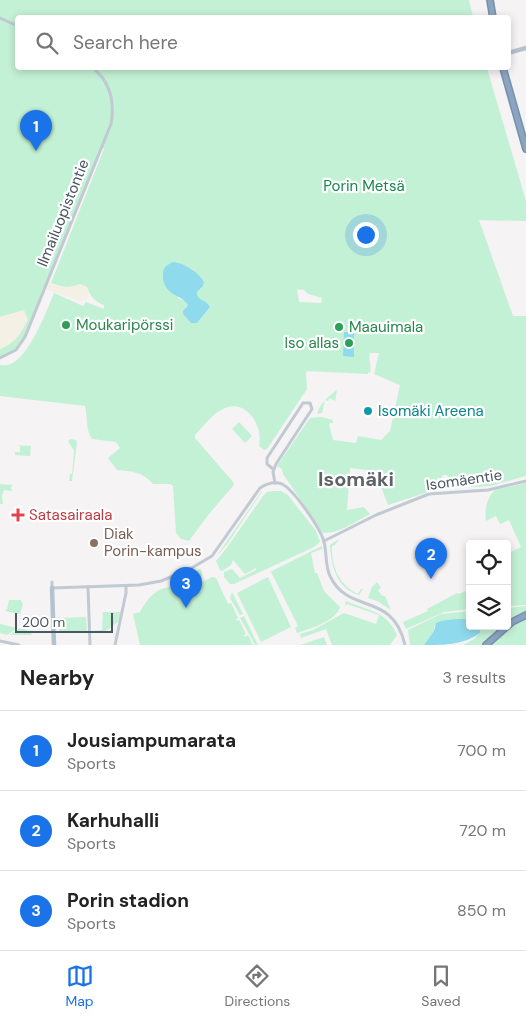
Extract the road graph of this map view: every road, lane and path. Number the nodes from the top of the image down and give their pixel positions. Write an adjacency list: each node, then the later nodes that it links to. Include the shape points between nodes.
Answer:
1 (490, 0): 2 (highway)
2 (492, 15)
3 (0, 18): 4 (street)
4 (15, 25)
5 (526, 48): 6 (main road)
6 (511, 52)
7 (96, 70): 10 (street, Ilmailuopistontie, via 110,90 113,103 111,124 25,337 16,350)
8 (504, 70): 9 (highway)
9 (526, 149)
10 (0, 358)
11 (273, 469): 11 (street, via 312,409 310,403 302,403 267,458 267,464); 13 (street)
12 (526, 480): 14 (street, Isomäentie, via 488,490 429,494)
13 (274, 483): 14 (street, via 282,484 293,493); 16 (street, via 260,488 207,559 161,581)
14 (324, 541): 25 (street, via 330,575 339,589 389,614 397,624)
15 (52, 582): 18 (street)
16 (126, 586): 17 (street); 24 (street)
17 (88, 587): 18 (street); 23 (street)
18 (52, 588): 22 (main road)
19 (526, 615): 26 (highway, via 512,622)
20 (0, 641): 21 (street)
21 (18, 645)
22 (54, 645)
23 (90, 645)
24 (115, 645)
25 (405, 645)
26 (486, 645)

